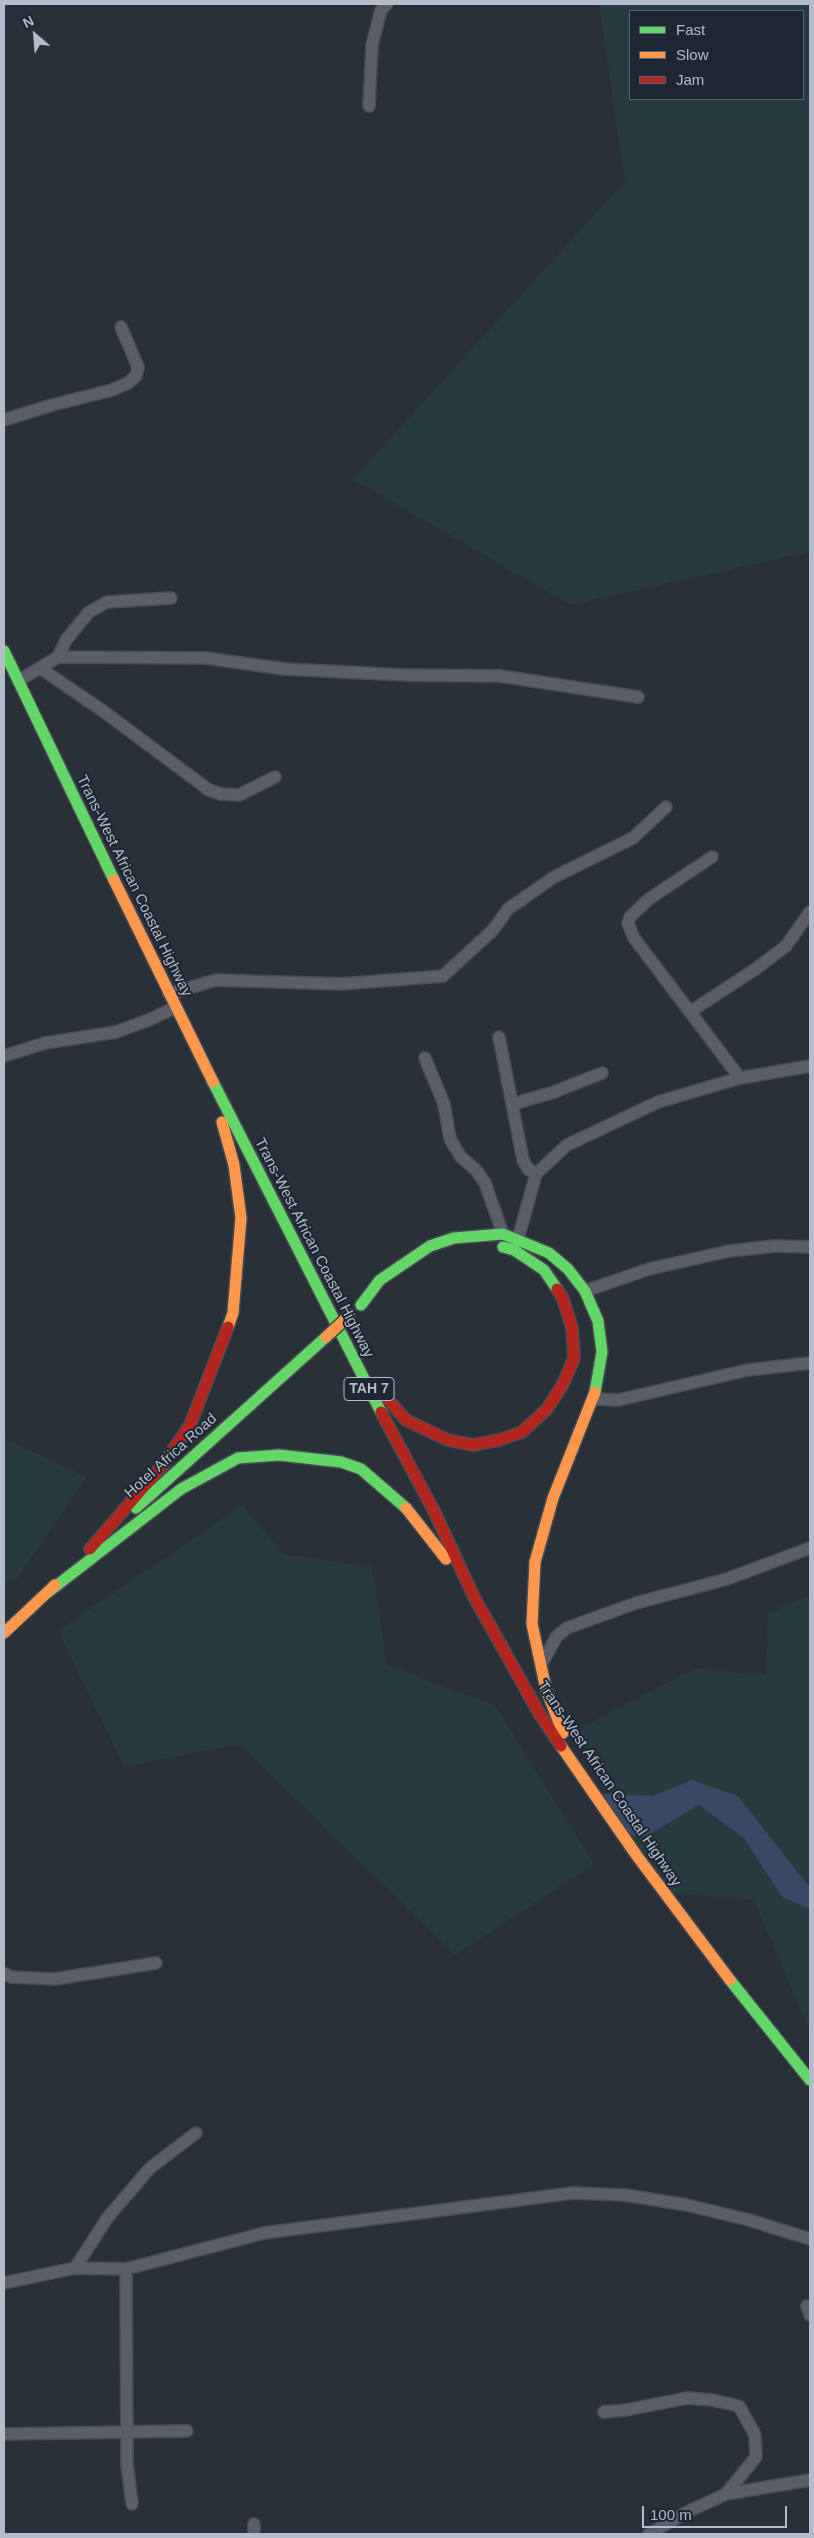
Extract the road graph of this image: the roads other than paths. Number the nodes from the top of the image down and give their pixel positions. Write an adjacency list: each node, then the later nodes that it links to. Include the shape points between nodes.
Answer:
1 (387, 4): 2 (street, via 381,10 372,45)
2 (369, 106)
3 (120, 326): 4 (street, via 138,367 136,376 128,383)
4 (4, 420)
5 (171, 598): 7 (street, via 107,602 89,612 66,640)
6 (4, 651): 9 (main road, Trans-West African Coastal Highway / TAH 7)
7 (58, 657): 8 (street); 10 (street, via 206,658 294,669 500,676)
8 (40, 668): 9 (street); 11 (street, via 209,790 238,795)
9 (18, 681): 15 (main road, Trans-West African Coastal Highway / TAH 7)
10 (638, 697)
11 (275, 777)
12 (666, 807): 15 (street, via 633,838 554,877 508,909 493,930 443,976 341,984 216,980)
13 (712, 857): 17 (street, via 649,899 628,923 634,938)
14 (810, 912): 17 (street, via 786,946)
15 (169, 994): 16 (main road, Trans-West African Coastal Highway / TAH 7)
16 (176, 1007): 18 (main road, Trans-West African Coastal Highway / TAH 7); 20 (street, via 116,1032 44,1043)
17 (690, 1012): 24 (street)
18 (184, 1021): 32 (main road, Trans-West African Coastal Highway / TAH 7); 36 (main road, via 218,1110 234,1165 241,1218 233,1313 190,1425 163,1465)
19 (499, 1037): 25 (street)
20 (4, 1056)
21 (425, 1058): 27 (street, via 444,1104 450,1139 461,1157 485,1183)
22 (810, 1066): 24 (street)
23 (602, 1073): 25 (street)
24 (740, 1078): 26 (street, via 658,1102 567,1145)
25 (513, 1104): 26 (street, via 522,1160)
26 (536, 1174): 28 (street)
27 (504, 1234): 28 (main road); 31 (main road, via 454,1238 430,1246 380,1280)
28 (518, 1239): 30 (main road, via 548,1253)
29 (810, 1247): 30 (street, via 775,1246 729,1251 649,1269)
30 (585, 1290): 34 (main road, via 598,1321 602,1352)
31 (361, 1305): 32 (main road, via 384,1282 436,1252 460,1245 489,1244 514,1250 544,1270 563,1299 572,1328 574,1358 547,1409 522,1432 473,1445 448,1440 406,1420); 36 (main road, Hotel Africa Road, bridge)
32 (349, 1352): 38 (main road, Trans-West African Coastal Highway / TAH 7, via 434,1511)
33 (810, 1363): 34 (street, via 748,1370 618,1400)
34 (594, 1399): 40 (main road, via 553,1498 535,1562 532,1624)
35 (810, 1548): 40 (street, via 727,1579 636,1603 567,1628 549,1646)
36 (90, 1549): 37 (main road, Hotel Africa Road)
37 (47, 1593): 38 (main road, via 181,1489 238,1458 279,1455 333,1461 361,1469 401,1502); 39 (main road, Hotel Africa Road)
38 (474, 1597): 41 (main road, Trans-West African Coastal Highway / TAH 7, via 539,1713)
39 (4, 1633)
40 (540, 1667): 41 (main road)
41 (578, 1770): 44 (main road, Trans-West African Coastal Highway / TAH 7, via 695,1935)
42 (156, 1963): 43 (street, via 55,1979 11,1977)
43 (4, 1973)
44 (810, 2080)
45 (196, 2133): 47 (street, via 150,2168 108,2217)
46 (810, 2239): 48 (street, via 687,2205 625,2195 573,2193 264,2233)
47 (75, 2268): 48 (street); 49 (street)
48 (126, 2269): 51 (street)
49 (4, 2283)
50 (604, 2412): 55 (street, via 687,2398 739,2406 756,2435 756,2457)
51 (128, 2432): 52 (street); 53 (street); 56 (street, via 127,2464)
52 (187, 2432)
53 (4, 2434)
54 (810, 2480): 55 (street)
55 (726, 2494): 57 (street)
56 (132, 2504)
57 (649, 2534)

